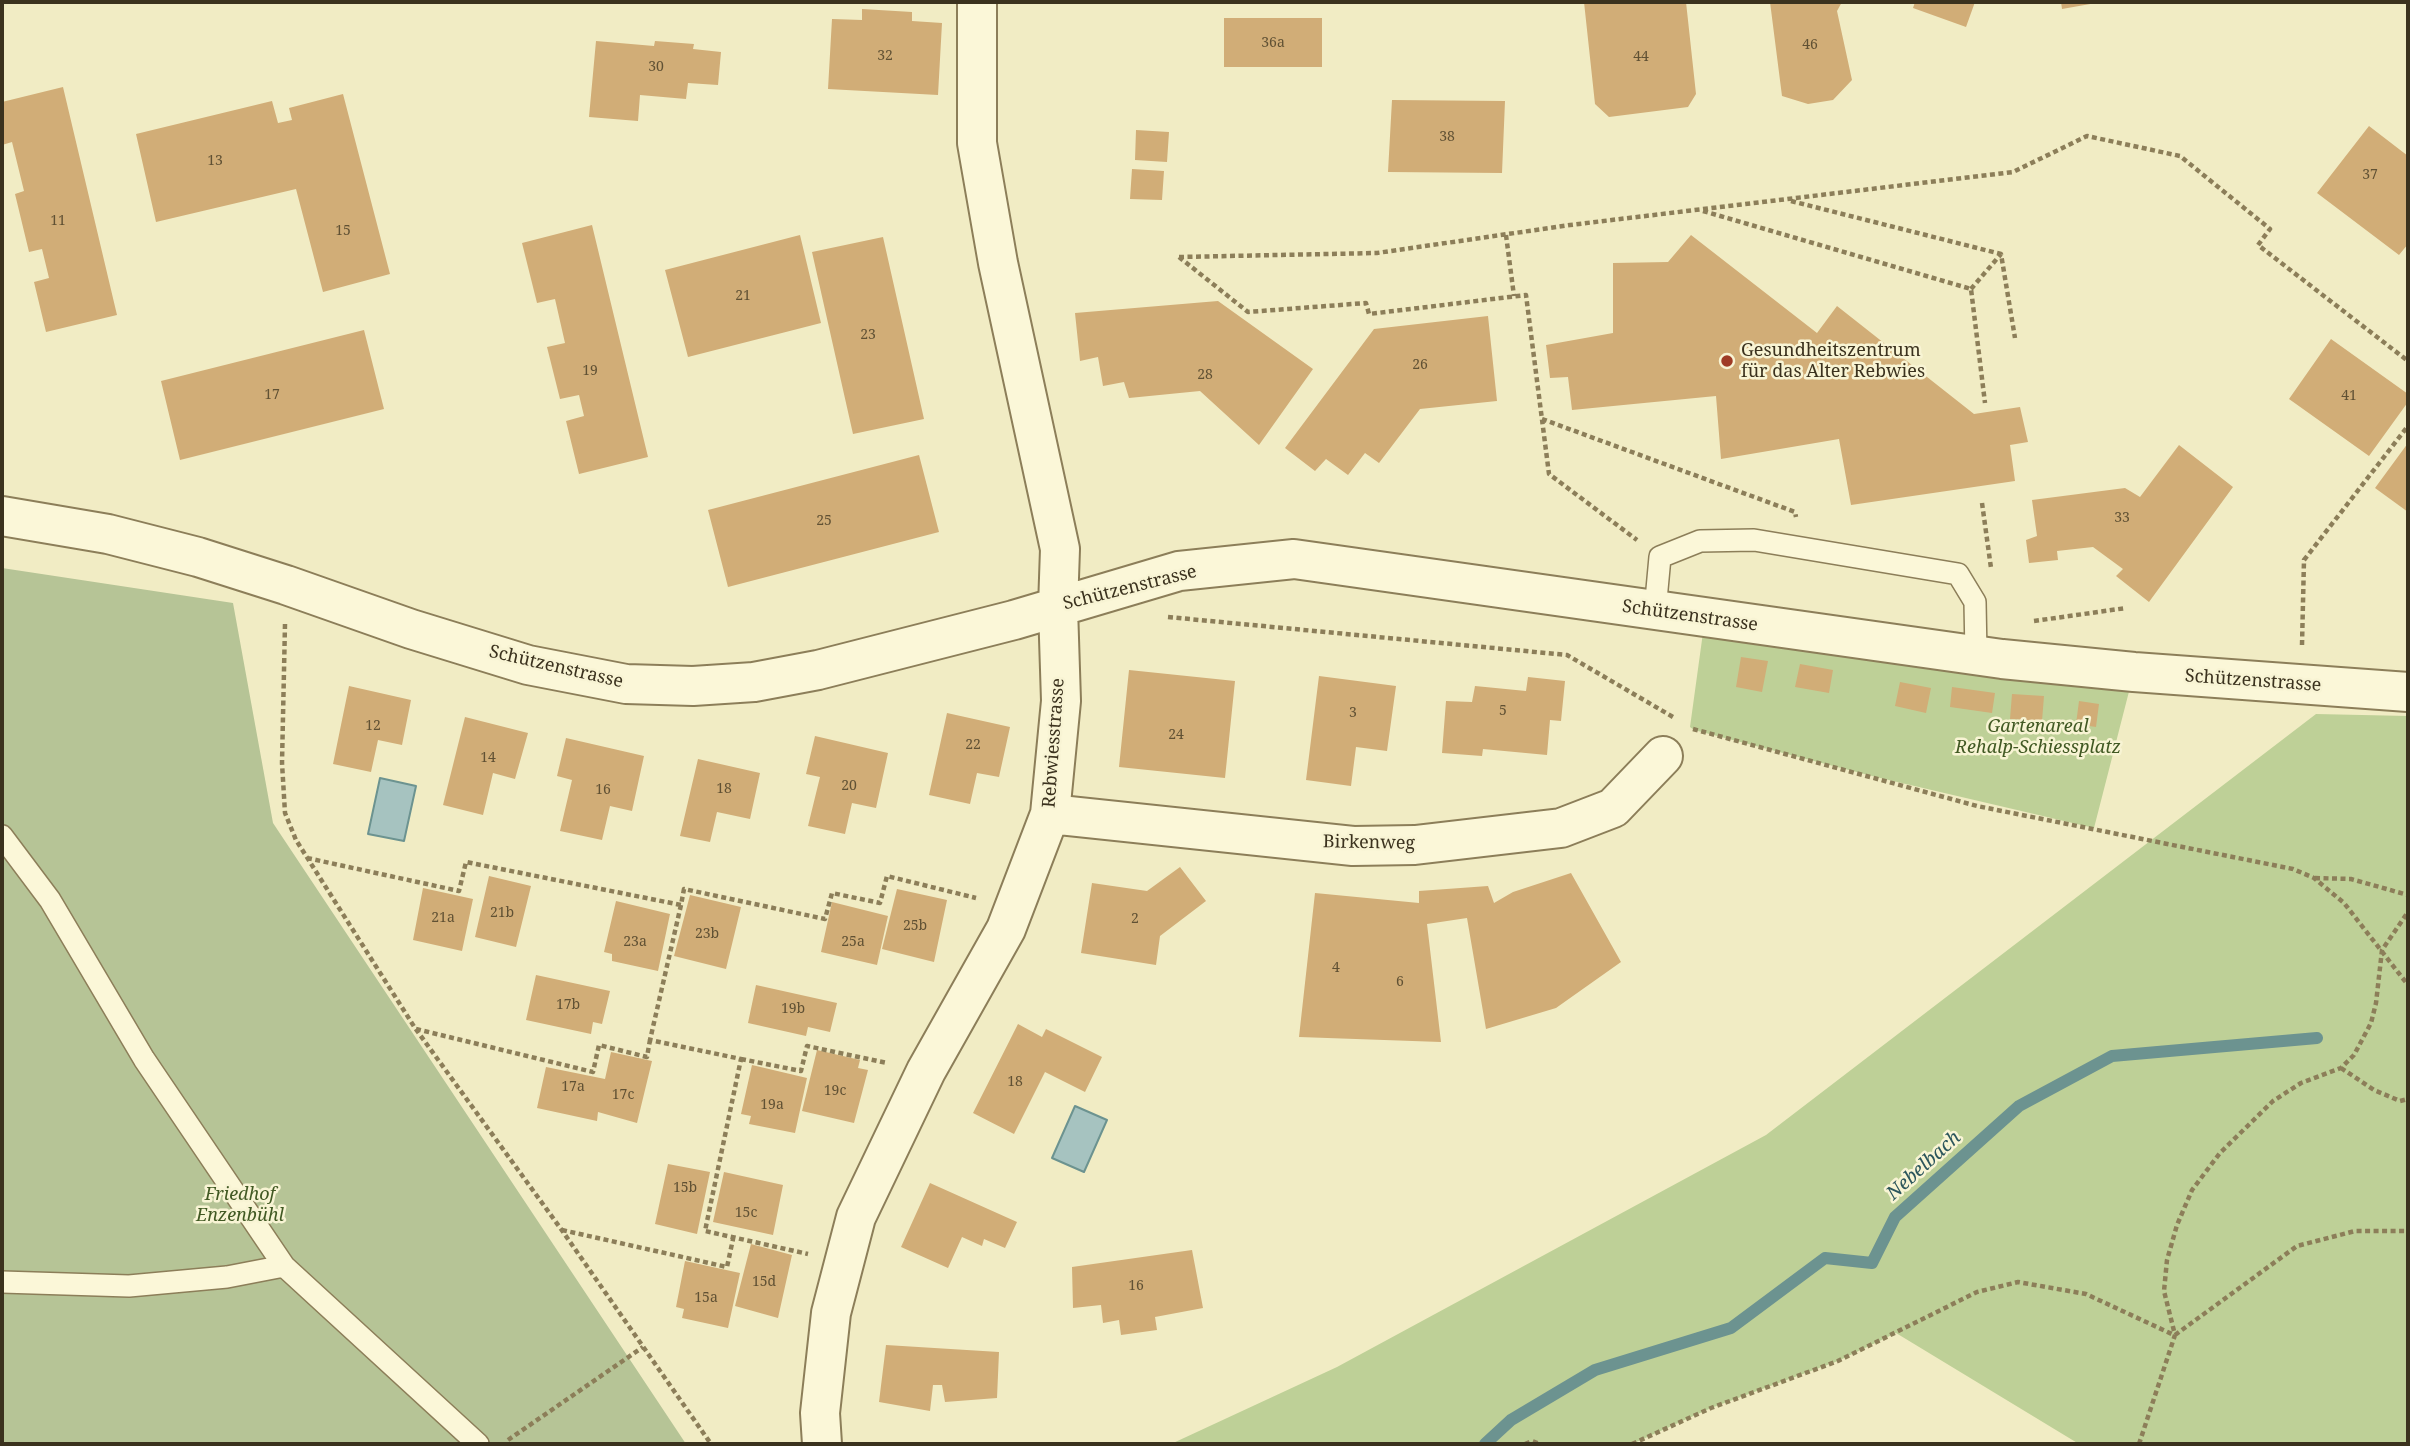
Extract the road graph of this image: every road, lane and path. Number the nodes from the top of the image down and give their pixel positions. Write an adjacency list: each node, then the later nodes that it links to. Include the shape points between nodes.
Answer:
1 (977, 2): 17 (street, Rebwiesstrasse, via 978,143 998,263 1060,548)
2 (1787, 200): 3 (path); 5 (path); 9 (path, via 2013,172 2087,136 2180,156 2270,229 2258,245)
3 (1699, 210): 4 (path); 6 (path)
4 (1506, 235): 7 (path); 7 (path, via 1377,253 1179,257 1248,312 1366,303 1369,314)
5 (2001, 254): 6 (path); 8 (path)
6 (1971, 289): 10 (path)
7 (1514, 296): 11 (path, via 1526,295)
8 (2015, 338)
9 (2408, 361)
10 (1985, 403)
11 (1542, 419): 14 (path, via 1795,512); 15 (path, via 1549,474)
12 (2408, 426): 23 (path, via 2304,560)
13 (2, 516): 16 (street, Schützenstrasse, via 108,534)
14 (1800, 548): 15 (lane, via 1754,540 1700,541); 22 (lane, via 1958,574 1975,602)
15 (1660, 557): 19 (lane)
16 (286, 584): 17 (street, Schützenstrasse, via 528,665 626,684 693,686 754,682 832,667); 30 (path, via 285,813)
17 (1058, 607): 19 (street, Schützenstrasse, via 1179,572 1294,559); 28 (street, Rebwiesstrasse, via 1061,701)
18 (2126, 608): 21 (path)
19 (1655, 611): 22 (street, Schützenstrasse)
20 (1167, 617): 25 (path, via 1567,655)
21 (2024, 622)
22 (1976, 655): 23 (street, Schützenstrasse)
23 (2300, 685): 24 (street, Schützenstrasse)
24 (2408, 692)
25 (1679, 721)
26 (1690, 727): 31 (path, via 1977,806 2275,864)
27 (1663, 756): 28 (street, Birkenweg, via 1613,808 1561,828 1415,845 1353,846)
28 (1050, 814): 34 (street, Rebwiesstrasse)
29 (2, 836): 48 (lane, via 50,900 144,1059)
30 (306, 858): 33 (path, via 459,891 466,862); 38 (path)
31 (2314, 878): 32 (path, via 2351,878); 36 (path, via 2351,910)
32 (2408, 895)
33 (681, 905): 34 (path, via 684,889 825,919 832,893 880,903 887,876); 39 (path)
34 (1014, 907): 42 (street, Rebwiesstrasse)
35 (2408, 912): 36 (path)
36 (2382, 950): 37 (path); 41 (path, via 2371,1023 2354,1055)
37 (2408, 985)
38 (415, 1028): 39 (path, via 593,1072 599,1045 646,1057); 44 (path)
39 (650, 1040): 40 (path)
40 (741, 1059): 42 (path, via 801,1071 807,1046); 46 (path, via 705,1231)
41 (2341, 1068): 43 (path, via 2374,1090 2400,1101); 50 (path, via 2301,1083 2273,1101 2220,1153 2192,1189 2167,1260 2164,1291)
42 (926, 1071): 47 (street, Rebwiesstrasse, via 856,1217)
43 (2408, 1099)
44 (561, 1229): 46 (path, via 727,1267); 51 (path)
45 (2408, 1231): 50 (path, via 2355,1231 2297,1246)
46 (733, 1239): 47 (path)
47 (843, 1261): 55 (street, Rebwiesstrasse, via 831,1314 820,1413)
48 (285, 1266): 49 (lane, via 227,1277 129,1286); 52 (lane)
49 (2, 1282)
50 (2175, 1335): 58 (path, via 2086,1294 2018,1282 1978,1292 1838,1361 1711,1408); 59 (path)
51 (643, 1347): 53 (path); 54 (path)
52 (478, 1444)
53 (502, 1444)
54 (711, 1444)
55 (822, 1444)
56 (1525, 1444): 57 (path)
57 (1540, 1444)
58 (1632, 1444)
59 (2139, 1444)

